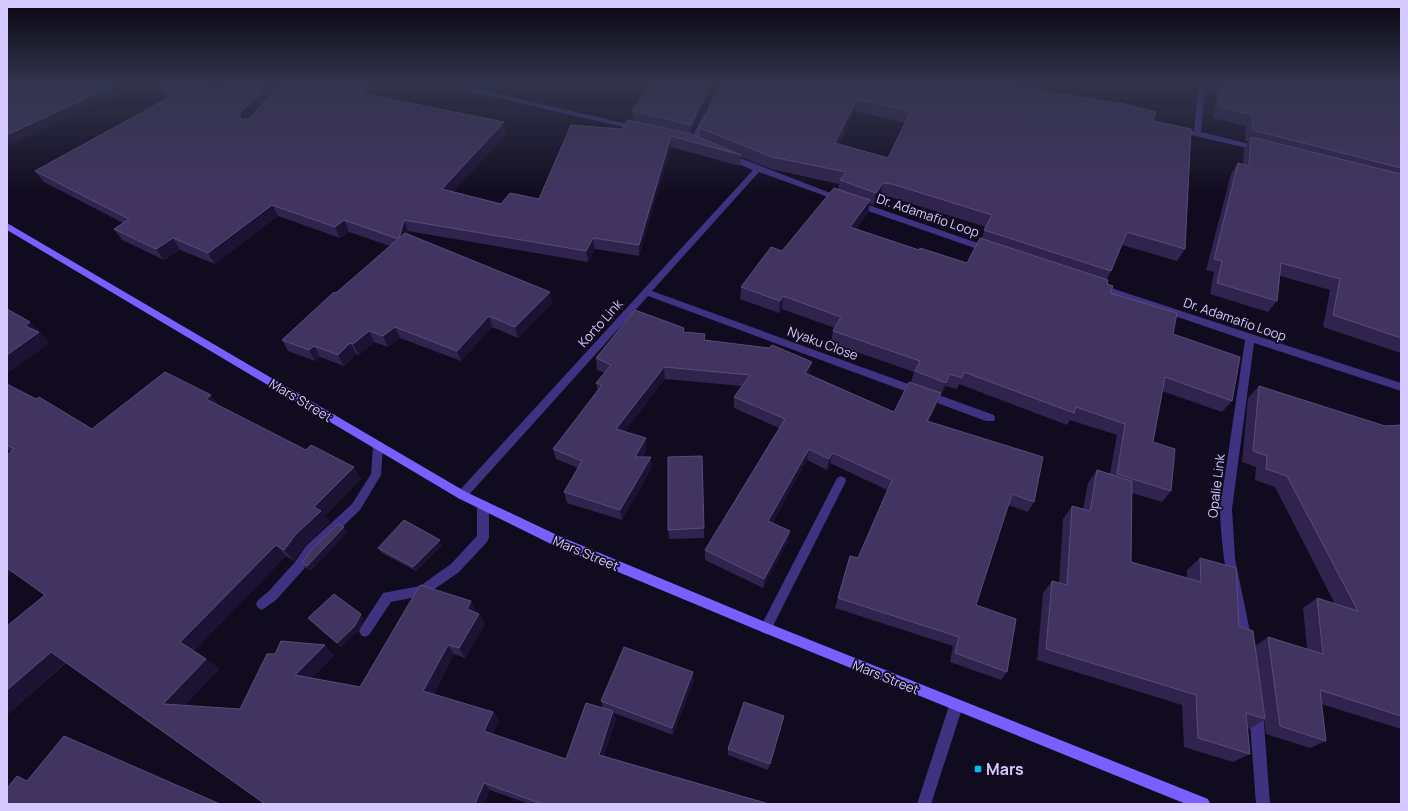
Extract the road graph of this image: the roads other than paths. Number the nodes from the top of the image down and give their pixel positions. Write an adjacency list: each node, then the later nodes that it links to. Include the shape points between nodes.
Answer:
1 (607, 121): 5 (street)
2 (703, 121): 7 (street)
3 (1198, 121): 6 (street)
4 (1174, 128): 6 (street)
5 (647, 130)
6 (1197, 134): 8 (street)
7 (693, 142)
8 (1265, 151)
9 (719, 152): 10 (street, Dr. Adamafio Loop)
10 (758, 169): 12 (street, Dr. Adamafio Loop); 14 (street, Korto Link)
11 (7, 226): 18 (street, Mars Street)
12 (996, 253)
13 (1091, 284): 15 (street, Dr. Adamafio Loop)
14 (646, 292): 17 (street, Nyaku Close); 20 (street, Korto Link)
15 (1250, 338): 16 (street, Dr. Adamafio Loop); 25 (street, Opalie Link, via 1226,509 1229,561)
16 (1401, 387)
17 (990, 418)
18 (378, 446): 20 (street, Mars Street); 22 (street, via 376,476 356,506 310,550 299,566)
19 (841, 481): 23 (street)
20 (462, 495): 21 (street, Mars Street)
21 (483, 505): 23 (street, Mars Street, via 556,540); 24 (street, via 483,538 455,568 422,590 387,597)
22 (262, 604)
23 (766, 628): 27 (street, Mars Street)
24 (365, 630)
25 (1248, 654)
26 (1254, 698): 30 (street)
27 (956, 706): 28 (street); 29 (street, Mars Street)
28 (924, 804)
29 (1203, 804)
30 (1263, 804)

